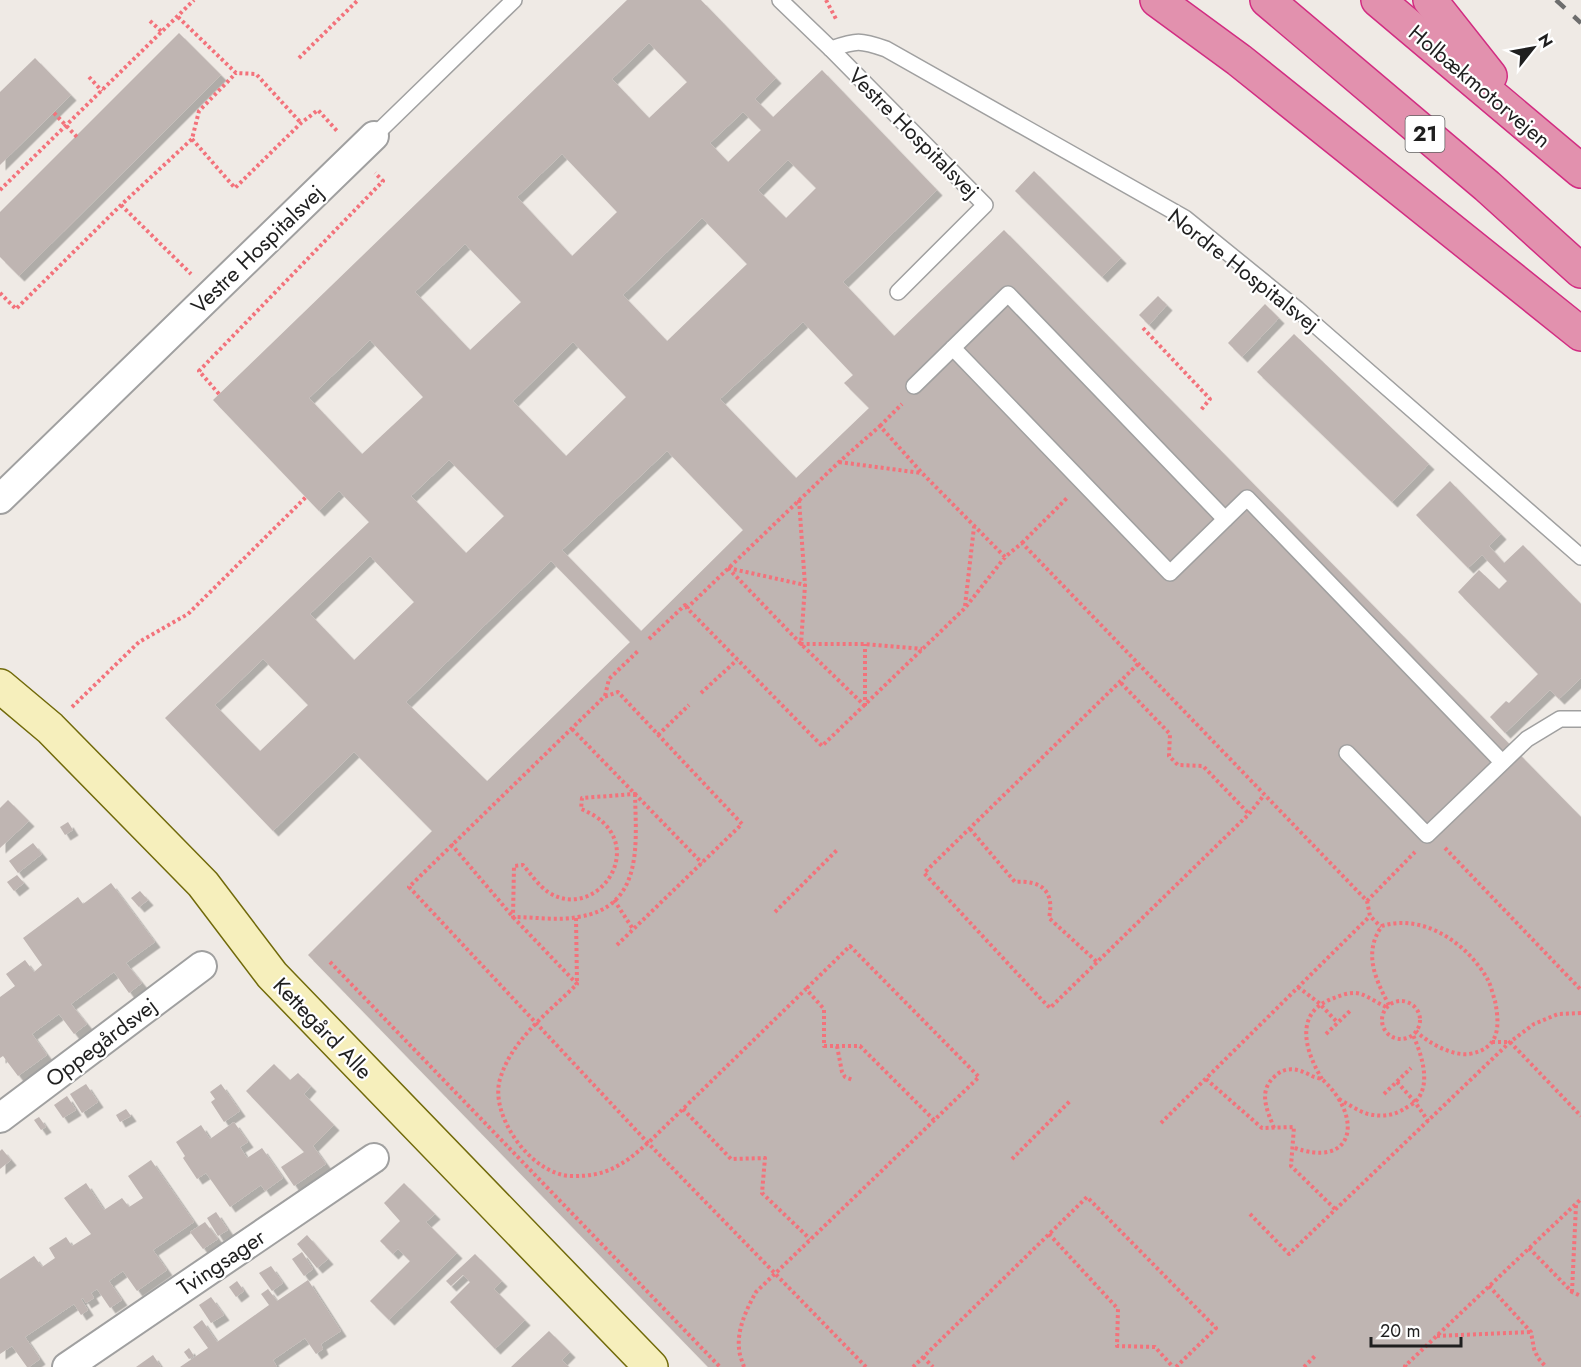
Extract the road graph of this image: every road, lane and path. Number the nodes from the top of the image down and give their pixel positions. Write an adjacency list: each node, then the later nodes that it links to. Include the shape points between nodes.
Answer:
1 (194, 0): 9 (path)
2 (358, 0): 13 (path)
3 (514, 0): 22 (lane, Vestre Hospitalsvej)
4 (780, 0): 12 (lane, Vestre Hospitalsvej)
5 (1157, 0): 31 (highway, via 1239,60)
6 (1267, 0): 26 (highway, 21)
7 (1378, 0): 20 (highway, Holbækmotorvejen)
8 (1430, 0): 20 (highway)
9 (178, 17): 11 (path); 14 (path)
10 (150, 21): 11 (path)
11 (162, 33): 16 (path)
12 (831, 49): 28 (lane, Vestre Hospitalsvej, via 985,205); 46 (lane, Nordre Hospitalsvej, via 862,41 886,49 1185,218 1297,309)
13 (299, 58)
14 (236, 73): 18 (path, via 256,74); 25 (path, via 199,111 192,140)
15 (89, 77): 16 (path)
16 (102, 91): 19 (path)
17 (54, 113): 19 (path)
18 (301, 123)
19 (66, 126): 21 (path); 24 (path)
20 (1534, 131): 23 (highway, Holbækmotorvejen)
21 (77, 136)
22 (374, 136): 40 (street, Vestre Hospitalsvej)
23 (1581, 171)
24 (0, 190)
25 (121, 205): 27 (path); 29 (path, via 16,309)
26 (1581, 271)
27 (195, 278)
28 (898, 292)
29 (0, 293)
30 (1143, 328): 34 (path, via 1210,399)
31 (1581, 334)
32 (953, 348): 33 (lane); 38 (lane); 42 (lane, via 1008,294)
33 (914, 386): 35 (path, via 908,398)
34 (1201, 410)
35 (880, 426): 36 (path); 37 (path)
36 (839, 462): 37 (path); 41 (path)
37 (922, 473): 43 (path)
38 (1083, 483): 42 (lane, via 1170,573); 44 (path)
39 (306, 497): 65 (path, via 188,614 139,642)
40 (0, 499)
41 (799, 500): 47 (path); 48 (path)
42 (1225, 519): 69 (lane, via 1247,498)
43 (974, 526): 45 (path); 50 (path)
44 (1022, 543): 45 (path); 57 (path)
45 (1005, 557): 50 (path)
46 (1581, 557)
47 (728, 568): 48 (path); 49 (path); 52 (path)
48 (805, 585): 52 (path)
49 (687, 608): 51 (path, via 685,605); 56 (path)
50 (965, 609): 54 (path)
51 (649, 639)
52 (801, 644): 53 (path); 63 (path)
53 (865, 644): 54 (path); 63 (path)
54 (923, 650): 63 (path)
55 (638, 651): 61 (path, via 609,679)
56 (736, 660): 60 (path); 63 (path, via 822,746)
57 (1138, 664): 58 (path); 71 (path)
58 (1121, 682): 72 (path, via 1170,734 1169,756 1178,765 1203,765); 73 (path)
59 (0, 686): 65 (street, Kettegård Alle)
60 (701, 693)
61 (604, 697): 66 (path); 67 (path, via 618,692)
62 (689, 705): 67 (path)
63 (865, 706)
64 (1581, 719): 69 (lane, via 1560,719 1527,739)
65 (50, 728): 141 (street, Kettegård Alle, via 203,884 272,975)
66 (572, 729): 70 (path); 75 (path)
67 (658, 735): 77 (path, via 742,824)
68 (1347, 753): 74 (lane)
69 (1502, 762): 74 (lane)
70 (635, 794): 77 (path); 78 (path, via 637,852 626,886); 81 (path, via 582,798 581,809 595,814 607,825 617,843 618,857 603,887 576,899 562,898 547,892 523,865 514,866)
71 (1264, 795): 72 (path); 79 (path)
72 (1249, 814): 88 (path)
73 (970, 830): 88 (path, via 1015,882 1035,882 1043,888 1051,901 1049,918); 88 (path, via 924,873 1041,999 1050,1008)
74 (1428, 834): 79 (path); 93 (path)
75 (450, 844): 81 (path); 99 (path, via 409,887)
76 (838, 849): 80 (path)
77 (702, 863): 85 (path)
78 (614, 900): 83 (path, via 597,912); 85 (path)
79 (1367, 901): 82 (path)
80 (775, 912)
81 (513, 916): 83 (path); 90 (path)
82 (1370, 916): 84 (path); 91 (path)
83 (576, 918): 90 (path)
84 (1381, 927): 95 (path, via 1372,944 1372,963); 102 (path, via 1418,923 1466,951 1488,980 1493,996 1497,1030)
85 (633, 929): 86 (path)
86 (617, 945)
87 (330, 962): 142 (path)
88 (1097, 962)
89 (201, 966): 116 (street, Oppegårdsvej)
90 (577, 984): 99 (path)
91 (1298, 987): 94 (path); 106 (path)
92 (806, 988): 104 (path, via 824,1009 824,1046); 114 (path); 117 (path, via 850,946 979,1077)
93 (1581, 990)
94 (1319, 1004): 95 (path, via 1354,993); 98 (path); 107 (path, via 1305,1035 1311,1061)
95 (1388, 1006): 100 (path, via 1399,1000 1414,1005 1420,1018); 100 (path, via 1382,1017 1386,1032 1400,1039)
96 (1351, 1010): 98 (path)
97 (1581, 1013): 103 (path, via 1558,1014 1534,1024)
98 (1337, 1022): 101 (path)
99 (537, 1024): 121 (path); 121 (path, via 519,1042 499,1082 506,1125 519,1146 534,1159 568,1176 608,1171)
100 (1414, 1033): 102 (path, via 1462,1054 1476,1053); 113 (path, via 1424,1070)
101 (1326, 1034)
102 (1492, 1042): 103 (path)
103 (1510, 1042): 115 (path); 118 (path)
104 (837, 1046): 108 (path, via 842,1072); 117 (path, via 860,1046)
105 (1412, 1068): 109 (path)
106 (1206, 1079): 119 (path); 120 (path, via 1262,1128)
107 (1322, 1079): 111 (path); 120 (path, via 1295,1068 1274,1077 1267,1086 1265,1103)
108 (853, 1080)
109 (1397, 1082): 110 (path); 113 (path)
110 (1384, 1094)
111 (1338, 1099): 113 (path, via 1360,1111 1386,1115 1396,1114); 122 (path, via 1348,1122 1341,1146 1321,1154)
112 (1071, 1100): 124 (path)
113 (1415, 1102): 118 (path)
114 (683, 1109): 121 (path); 130 (path, via 731,1160 765,1158 762,1193)
115 (1581, 1116)
116 (0, 1118)
117 (933, 1120): 130 (path)
118 (1429, 1121): 127 (path)
119 (1161, 1123)
120 (1274, 1128): 122 (path, via 1294,1127)
121 (648, 1143): 132 (path)
122 (1293, 1147): 127 (path, via 1292,1166)
123 (374, 1158): 140 (street, Tvingsager)
124 (1012, 1159)
125 (1581, 1199): 126 (path)
126 (1576, 1204): 131 (path); 134 (path)
127 (1336, 1210): 128 (path, via 1288,1254)
128 (1250, 1214)
129 (1049, 1234): 139 (path); 147 (path, via 1118,1309 1117,1346 1155,1347); 147 (path, via 1087,1197 1216,1328)
130 (810, 1239): 132 (path)
131 (1529, 1248): 133 (path); 134 (path)
132 (776, 1274): 143 (path, via 747,1306 738,1348); 144 (path)
133 (1489, 1286): 136 (path); 137 (path)
134 (1572, 1292): 135 (path)
135 (1581, 1296)
136 (1532, 1332): 137 (path); 150 (path, via 1534,1349)
137 (1437, 1336): 149 (path)
138 (1316, 1355): 148 (path)
139 (923, 1357): 145 (path); 146 (path)
140 (67, 1367)
141 (651, 1367)
142 (720, 1367)
143 (744, 1367)
144 (866, 1367)
145 (913, 1367)
146 (933, 1367)
147 (1175, 1367)
148 (1304, 1367)
149 (1407, 1367)
150 (1546, 1367)

